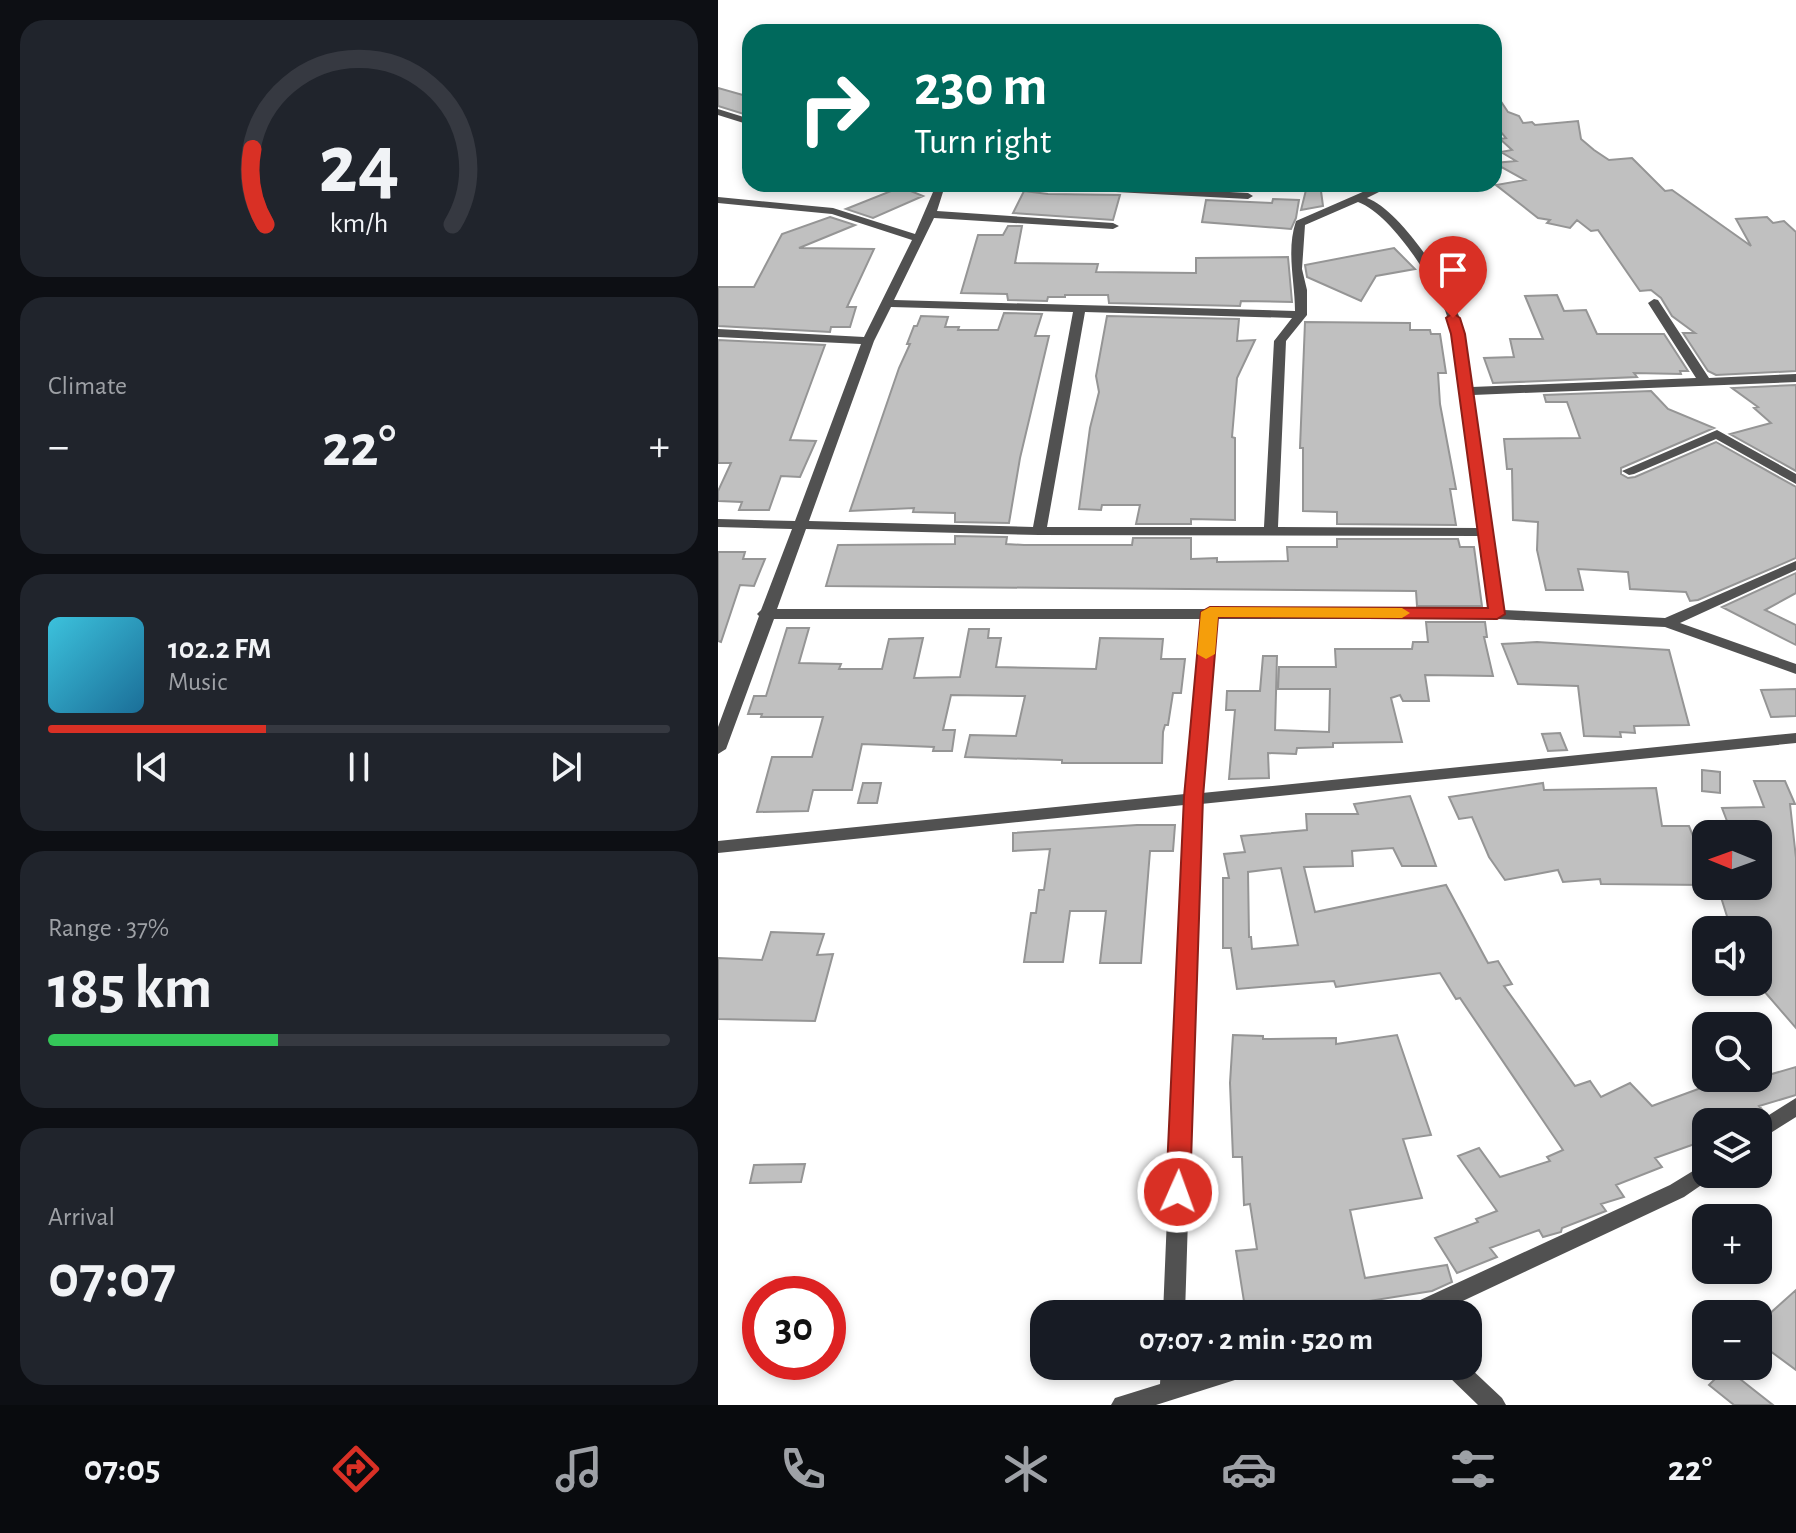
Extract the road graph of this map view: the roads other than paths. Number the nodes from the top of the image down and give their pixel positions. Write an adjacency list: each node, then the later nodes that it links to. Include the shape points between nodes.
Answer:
1 (718, 112): 2 (street)
2 (742, 120)
3 (938, 192): 9 (street)
4 (1172, 192): 6 (street)
5 (1372, 192): 7 (street)
6 (1248, 196)
7 (1358, 198): 15 (street, via 1300,223 1296,269); 20 (street, via 1371,201 1409,243 1448,301)
8 (718, 200): 11 (street, via 833,211)
9 (930, 214): 10 (street); 11 (street)
10 (1113, 226)
11 (917, 238): 12 (street)
12 (886, 303): 14 (street); 17 (street)
13 (1654, 303): 19 (street)
14 (1079, 310): 15 (street); 25 (street)
15 (1301, 315): 26 (street, via 1280,341)
16 (718, 333): 17 (street)
17 (868, 341): 24 (street)
18 (1796, 378): 19 (street)
19 (1705, 382): 20 (street)
20 (1466, 391): 27 (street)
21 (1629, 471): 22 (street, via 1717,434)
22 (1796, 480)
23 (718, 523): 24 (street)
24 (799, 526): 25 (street); 30 (street)
25 (1039, 531): 26 (street)
26 (1271, 531): 27 (street)
27 (1486, 532): 31 (street)
28 (1796, 565): 32 (street)
29 (1210, 612): 30 (street); 31 (street); 36 (street)
30 (765, 614): 35 (street)
31 (1497, 614): 32 (street)
32 (1667, 623): 33 (street)
33 (1796, 669)
34 (1796, 738): 36 (street)
35 (718, 749)
36 (1193, 797): 37 (street); 41 (street)
37 (718, 847)
38 (1796, 1106): 39 (street)
39 (1772, 1123)
40 (1692, 1181): 42 (street)
41 (1175, 1300)
42 (1443, 1300)
43 (1171, 1380): 46 (street)
44 (1204, 1380): 46 (street)
45 (1468, 1380): 48 (street)
46 (1171, 1390): 47 (street)
47 (1123, 1405)
48 (1494, 1405)

